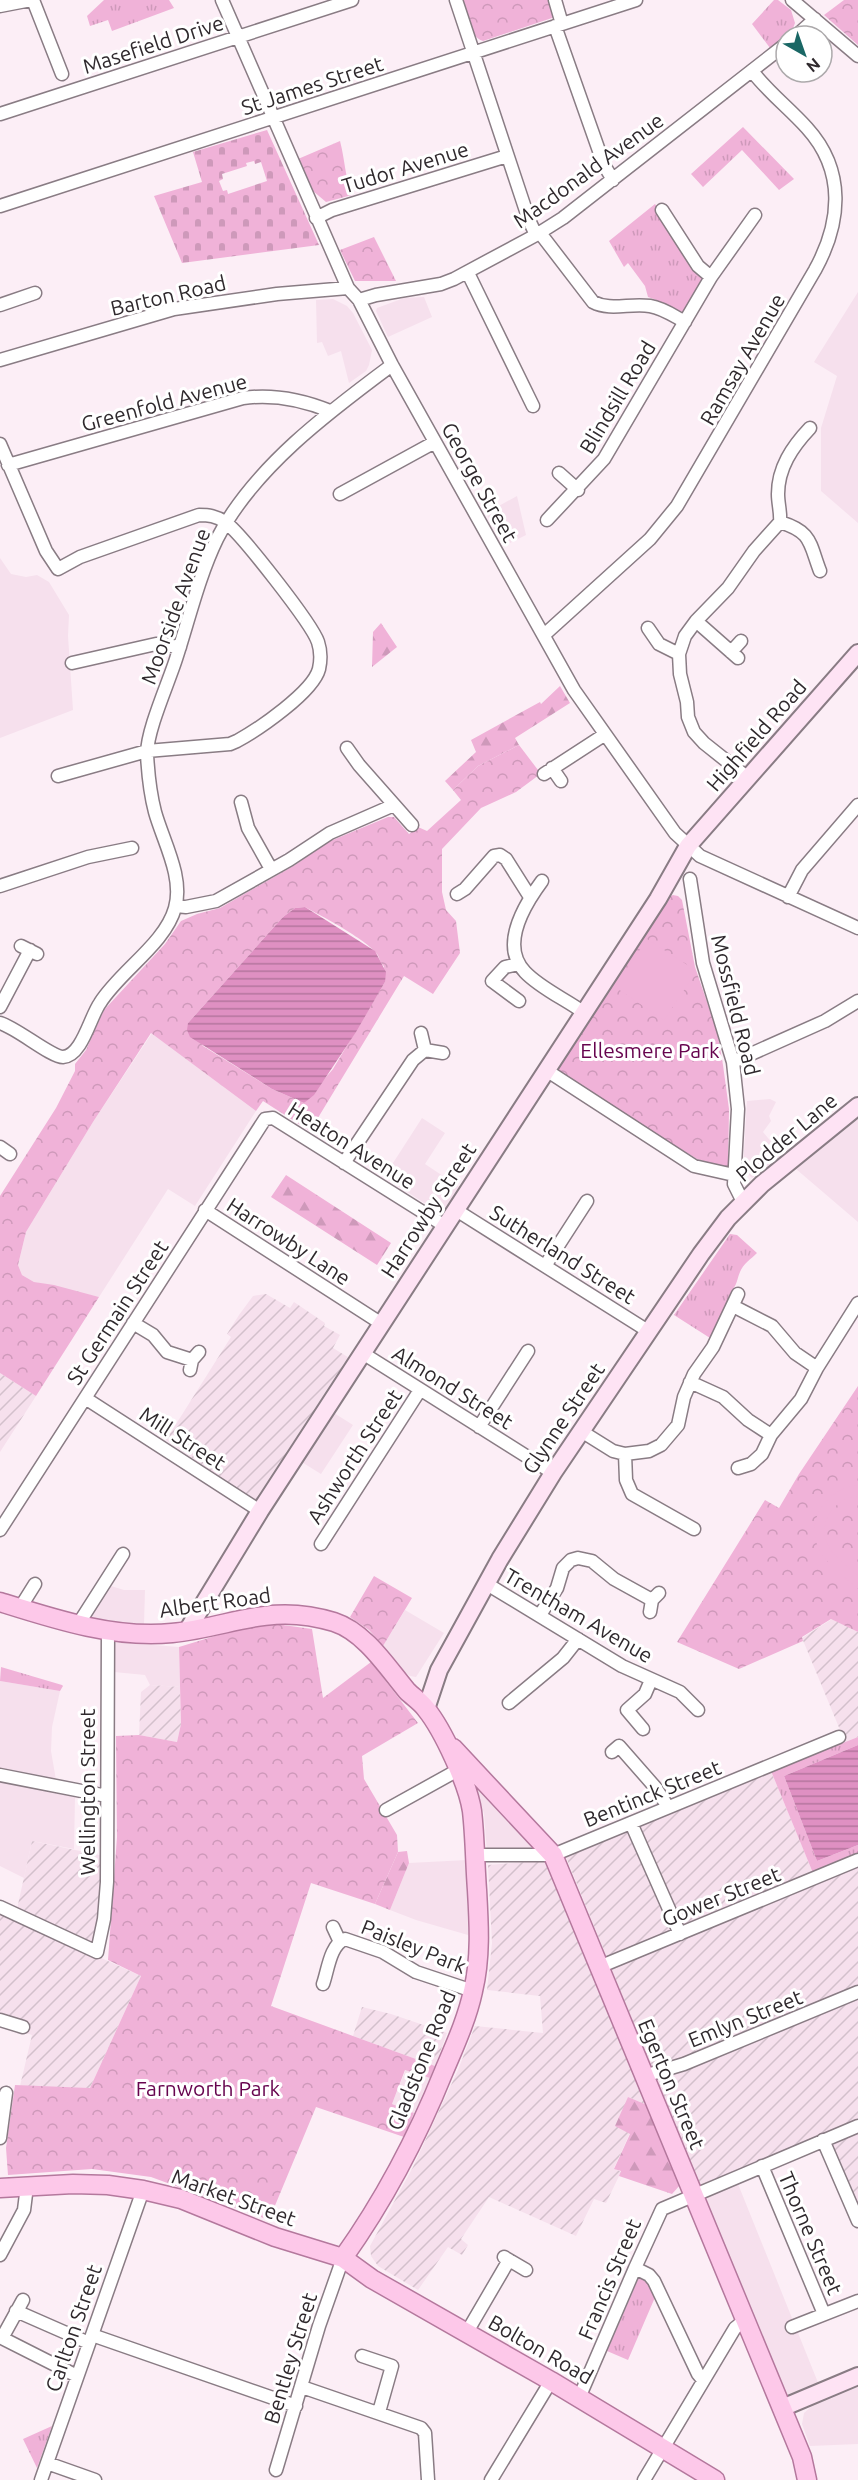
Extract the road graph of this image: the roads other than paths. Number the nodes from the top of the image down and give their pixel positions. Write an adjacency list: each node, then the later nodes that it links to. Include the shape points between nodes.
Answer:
1 (32, 0): 8 (street); 17 (street)
2 (222, 0): 12 (street, George Street)
3 (352, 0): 12 (street, Masefield Drive)
4 (456, 0): 13 (street)
5 (555, 0): 11 (street)
6 (636, 0): 11 (street, St James Street)
7 (792, 0): 9 (street)
8 (0, 6)
9 (815, 19): 10 (street); 15 (street)
10 (809, 24)
11 (559, 25): 13 (street, St James Street); 21 (street, via 604,165)
12 (237, 37): 18 (street, Masefield Drive); 19 (street, George Street)
13 (473, 53): 19 (street, St James Street); 20 (street)
14 (774, 54): 16 (street, Macdonald Avenue)
15 (858, 56)
16 (752, 71): 21 (street, Macdonald Avenue); 52 (street, Ramsay Avenue, via 806,127 830,164 836,200 829,244 677,507 650,539)
17 (62, 74)
18 (0, 114)
19 (273, 118): 22 (street, St James Street); 25 (street, George Street)
20 (507, 156): 25 (street, Tudor Avenue); 26 (street)
21 (613, 180): 26 (street, Macdonald Avenue)
22 (0, 206)
23 (662, 210): 28 (street, via 698,266)
24 (755, 215): 28 (street, Blindsill Road)
25 (316, 218): 29 (street, George Street)
26 (538, 234): 27 (street, Macdonald Avenue); 33 (street, via 585,294)
27 (468, 273): 31 (street, Macdonald Avenue, via 441,285); 38 (street)
28 (711, 277): 35 (street, Blindsill Road)
29 (348, 288): 31 (street, George Street); 36 (street, Barton Road, via 174,309)
30 (36, 293): 32 (street)
31 (359, 300): 37 (street, George Street)
32 (0, 305)
33 (603, 307): 34 (street); 35 (street, Blindsill Road, via 649,306)
34 (601, 320)
35 (685, 322): 45 (street, Blindsill Road, via 616,441)
36 (0, 360)
37 (392, 365): 39 (street, Moorside Avenue); 41 (street, George Street)
38 (527, 403)
39 (330, 411): 43 (street, Greenfold Avenue, via 310,402 243,398); 48 (street, Moorside Avenue, via 282,455)
40 (810, 428): 49 (street, via 783,467 777,496)
41 (435, 442): 46 (street); 52 (street, George Street)
42 (0, 444): 43 (street)
43 (8, 465): 48 (street, via 46,551 58,569 80,557 199,515 212,515)
44 (559, 473): 45 (street, Blindsill Road)
45 (578, 490): 47 (street, Blindsill Road)
46 (340, 494)
47 (547, 519)
48 (226, 522): 55 (street, Moorside Avenue); 61 (street, via 314,633 320,652 319,670 302,694 237,741)
49 (780, 522): 50 (street, via 808,537 820,554); 51 (street, via 728,588)
50 (820, 571)
51 (696, 621): 54 (street, via 735,655); 57 (street)
52 (544, 635): 59 (street, George Street)
53 (650, 635): 57 (street)
54 (741, 641)
55 (180, 647): 58 (street, via 156,644); 61 (street, Moorside Avenue)
56 (858, 653): 63 (street, Highfield Road)
57 (679, 654): 63 (street, via 688,717 694,732)
58 (72, 663)
59 (604, 735): 64 (street, via 548,771); 69 (street, George Street)
60 (347, 748): 65 (street, via 354,769)
61 (147, 752): 62 (street); 78 (street, via 152,797 175,876)
62 (58, 776)
63 (748, 778): 69 (street, Highfield Road)
64 (561, 781)
65 (394, 805): 68 (street); 71 (street, via 330,833)
66 (858, 805): 77 (street, via 802,870)
67 (256, 807): 71 (street, via 242,807 253,838)
68 (412, 825)
69 (688, 846): 77 (street, George Street, via 700,856); 85 (street, Harrowby Street)
70 (132, 848): 74 (street, via 88,856)
71 (271, 869): 78 (street, via 216,901)
72 (542, 881): 76 (street)
73 (688, 884): 90 (street, Mossfield Road, via 703,963)
74 (0, 886)
75 (465, 894): 76 (street, via 494,856 500,855)
76 (530, 897): 81 (street, via 515,936)
77 (788, 897): 79 (street, George Street)
78 (176, 906): 86 (street, via 161,936 100,1003 75,1053 55,1055)
79 (858, 928)
80 (30, 950): 84 (street)
81 (519, 964): 82 (street, via 500,970 492,981 515,997); 85 (street, via 531,977)
82 (518, 983)
83 (858, 1001): 90 (street, via 816,1026)
84 (0, 1007)
85 (584, 1012): 91 (street, Harrowby Street)
86 (0, 1023)
87 (421, 1034): 88 (street)
88 (425, 1050): 89 (street); 94 (street, via 386,1092)
89 (442, 1053)
90 (733, 1062): 95 (street, Mossfield Road, via 738,1109)
91 (546, 1070): 95 (street, via 694,1166); 99 (street, Harrowby Street)
92 (858, 1106): 97 (street, Plodder Lane)
93 (267, 1117): 94 (street, Heaton Avenue); 98 (street, St Germain Street)
94 (344, 1163): 100 (street, Heaton Avenue)
95 (734, 1175): 97 (street, Mossfield Road, via 735,1189)
96 (587, 1201): 101 (street)
97 (743, 1202): 107 (street, Glynne Street, via 700,1254)
98 (205, 1210): 105 (street, St Germain Street); 106 (street, Harrowby Lane)
99 (456, 1210): 100 (street, Harrowby Street); 101 (street, Sutherland Street)
100 (445, 1226): 106 (street, Harrowby Street)
101 (545, 1266): 107 (street, Sutherland Street)
102 (738, 1294): 104 (street)
103 (856, 1300): 111 (street)
104 (733, 1306): 111 (street, via 772,1326 795,1353); 112 (street)
105 (133, 1323): 110 (street, via 153,1335 167,1352); 114 (street, St Germain Street)
106 (382, 1324): 108 (street, Harrowby Street)
107 (648, 1331): 116 (street, Glynne Street)
108 (364, 1354): 113 (street, Almond Street); 121 (street, Harrowby Street)
109 (520, 1356): 115 (street)
110 (194, 1361)
111 (816, 1368): 117 (street, via 801,1399)
112 (690, 1382): 117 (street, via 723,1397); 118 (street, via 671,1436 649,1451)
113 (420, 1390): 115 (street, Almond Street); 124 (street, Ashworth Street)
114 (85, 1398): 121 (street, Mill Street); 122 (street, St Germain Street)
115 (479, 1427): 120 (street, Almond Street)
116 (581, 1431): 118 (street); 120 (street, Glynne Street)
117 (771, 1435): 119 (street, via 754,1468)
118 (625, 1454): 123 (street, via 626,1480 632,1494)
119 (738, 1468)
120 (553, 1473): 127 (street, Glynne Street)
121 (260, 1511): 128 (street, Harrowby Street)
122 (0, 1530)
123 (696, 1531)
124 (321, 1544)
125 (123, 1554): 133 (street)
126 (35, 1584): 131 (street)
127 (487, 1584): 132 (street, Trentham Avenue); 138 (street, Glynne Street)
128 (206, 1598): 134 (street); 136 (street, Harrowby Street)
129 (0, 1602): 131 (main road, Albert Road)
130 (654, 1602): 132 (street, via 591,1561 578,1558 567,1562)
131 (20, 1608): 133 (main road, Albert Road)
132 (540, 1615): 137 (street, Trentham Avenue)
133 (79, 1623): 135 (main road, Albert Road)
134 (210, 1626): 136 (main road, Albert Road); 140 (main road, Albert Road, via 272,1614 336,1623 356,1634)
135 (108, 1630): 136 (main road, Albert Road, via 138,1634); 150 (street, Wellington Street)
136 (187, 1631)
137 (578, 1639): 139 (street, Trentham Avenue); 141 (street, via 563,1658)
138 (439, 1670): 140 (street, Glynne Street); 142 (street, Glynne Street)
139 (651, 1680): 143 (street, Trentham Avenue, via 680,1692); 144 (street, Trentham Avenue, via 645,1694 627,1710)
140 (410, 1694): 142 (main road); 148 (main road, Gladstone Road, via 418,1716)
141 (509, 1703)
142 (426, 1709): 146 (main road)
143 (698, 1710)
144 (643, 1729)
145 (839, 1737): 151 (street, Bentinck Street)
146 (444, 1738): 148 (main road, Gladstone Road); 155 (main road, Egerton Street)
147 (612, 1752): 151 (street, via 619,1746)
148 (455, 1772): 152 (street); 154 (main road, Gladstone Road, via 471,1809)
149 (0, 1774): 150 (street)
150 (107, 1796): 157 (street, Wellington Street, via 107,1882 97,1952)
151 (668, 1808): 153 (street, Bentinck Street)
152 (386, 1810)
153 (631, 1822): 155 (street, Bentinck Street); 159 (street)
154 (475, 1855): 155 (street, Bentinck Street); 163 (main road, Gladstone Road, via 479,1925)
155 (553, 1855): 161 (main road, Egerton Street)
156 (858, 1860): 159 (street, Gower Street)
157 (0, 1907)
158 (333, 1927): 160 (street, Paisley Park)
159 (680, 1934): 161 (street, Gower Street)
160 (340, 1942): 162 (street, Paisley Park, via 334,1949); 163 (street, Paisley Park, via 350,1940 383,1952 416,1972)
161 (598, 1967): 167 (main road, Egerton Street)
162 (324, 1987)
163 (473, 1991): 179 (main road, Gladstone Road, via 451,2055 402,2167)
164 (858, 1992): 167 (street, Emlyn Street, via 684,2064)
165 (0, 2020): 166 (street)
166 (23, 2027)
167 (644, 2076): 176 (main road, Egerton Street)
168 (6, 2093): 170 (street)
169 (858, 2126): 171 (street, Francis Street)
170 (0, 2138)
171 (824, 2140): 172 (street, Francis Street); 177 (street)
172 (762, 2166): 176 (street, Francis Street); 183 (street, Thorne Street)
173 (27, 2186): 174 (main road, Market Street); 175 (main road, Market Street, via 108,2185); 178 (street, via 24,2210)
174 (0, 2187)
175 (143, 2190): 179 (main road, Market Street, via 181,2199 275,2237); 188 (street, Carlton Street)
176 (694, 2194): 180 (street, Francis Street, via 660,2211); 184 (main road, Egerton Street)
177 (858, 2220)
178 (0, 2255)
179 (344, 2258): 186 (main road, Bolton Road, via 372,2279); 194 (street, Bentley Street)
180 (635, 2268): 192 (street, via 654,2281); 195 (street, Francis Street)
181 (526, 2270): 186 (street, via 506,2258)
182 (858, 2301): 183 (street)
183 (824, 2314): 185 (street)
184 (745, 2320): 192 (street, via 735,2328); 197 (main road, Egerton Street)
185 (792, 2327)
186 (467, 2332): 193 (main road, Bolton Road)
187 (1, 2337): 188 (street, via 20,2306); 190 (street)
188 (90, 2339): 190 (street, Carlton Street); 196 (street)
189 (362, 2356): 198 (street, via 392,2366)
190 (77, 2376): 200 (street, Carlton Street)
191 (858, 2376): 197 (street)
192 (703, 2380): 199 (street)
193 (551, 2381): 195 (main road, Bolton Road); 205 (street)
194 (302, 2387): 196 (street, Bentley Street); 198 (street)
195 (579, 2398): 199 (main road, Bolton Road)
196 (296, 2406): 201 (street, Bentley Street)
197 (782, 2408): 208 (main road, Egerton Street)
198 (379, 2412): 204 (street, via 423,2430)
199 (663, 2448): 206 (street); 207 (main road, Bolton Road)
200 (47, 2463): 202 (street, Carlton Street); 203 (street)
201 (276, 2470)
202 (41, 2480)
203 (95, 2480)
204 (428, 2480)
205 (491, 2480)
206 (644, 2480)
207 (716, 2480)
208 (807, 2480)

